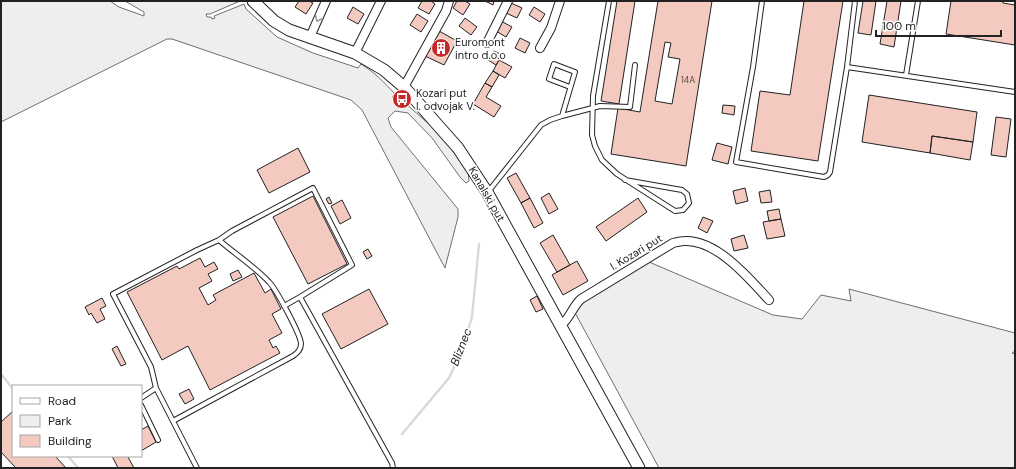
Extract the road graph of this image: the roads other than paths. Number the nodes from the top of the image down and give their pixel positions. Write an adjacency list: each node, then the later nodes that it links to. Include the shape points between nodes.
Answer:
1 (326, 1): 11 (street, one-way to 11)
2 (381, 1): 14 (street)
3 (450, 1): 19 (street)
4 (508, 1): 12 (street)
5 (560, 1): 13 (street, via 552,28)
6 (609, 1): 21 (lane)
7 (762, 1): 16 (lane, via 736,162 824,177 828,175)
8 (855, 1): 16 (lane)
9 (918, 1): 17 (lane)
10 (254, 2): 11 (street, Kanalski put, via 274,21 289,30)
11 (310, 37): 14 (street, Kanalski put)
12 (487, 43)
13 (540, 48)
14 (355, 53): 19 (street, Kanalski put, via 384,70)
15 (635, 66): 21 (lane, via 630,107)
16 (847, 67): 17 (lane)
17 (906, 75): 20 (lane)
18 (570, 86): 18 (lane, via 575,72 554,64 549,79); 22 (lane)
19 (404, 87): 24 (street, Kanalski put, via 458,148)
20 (1015, 92)
21 (593, 108): 22 (lane); 23 (lane, via 592,135 595,146 608,167)
22 (562, 116): 24 (lane, via 541,125)
23 (625, 180): 23 (lane, via 682,190 687,194 689,203 683,210 675,211)
24 (487, 192): 29 (street, Kanalski put)
25 (219, 240): 26 (lane, via 313,188 352,265); 28 (lane, via 270,282); 30 (lane, via 113,294 151,368)
26 (300, 297): 28 (lane); 36 (lane)
27 (769, 300): 29 (street, I. Kozari put, via 744,273 722,255 707,246 683,240 673,243 581,299 574,305 566,322)
28 (284, 306): 33 (lane, via 300,337 299,352)
29 (560, 326): 37 (street, Kanalski put)
30 (156, 388): 31 (lane); 33 (lane)
31 (142, 397)
32 (142, 407): 34 (lane)
33 (173, 420): 35 (lane)
34 (158, 440)
35 (198, 468)
36 (393, 468)
37 (638, 468)

